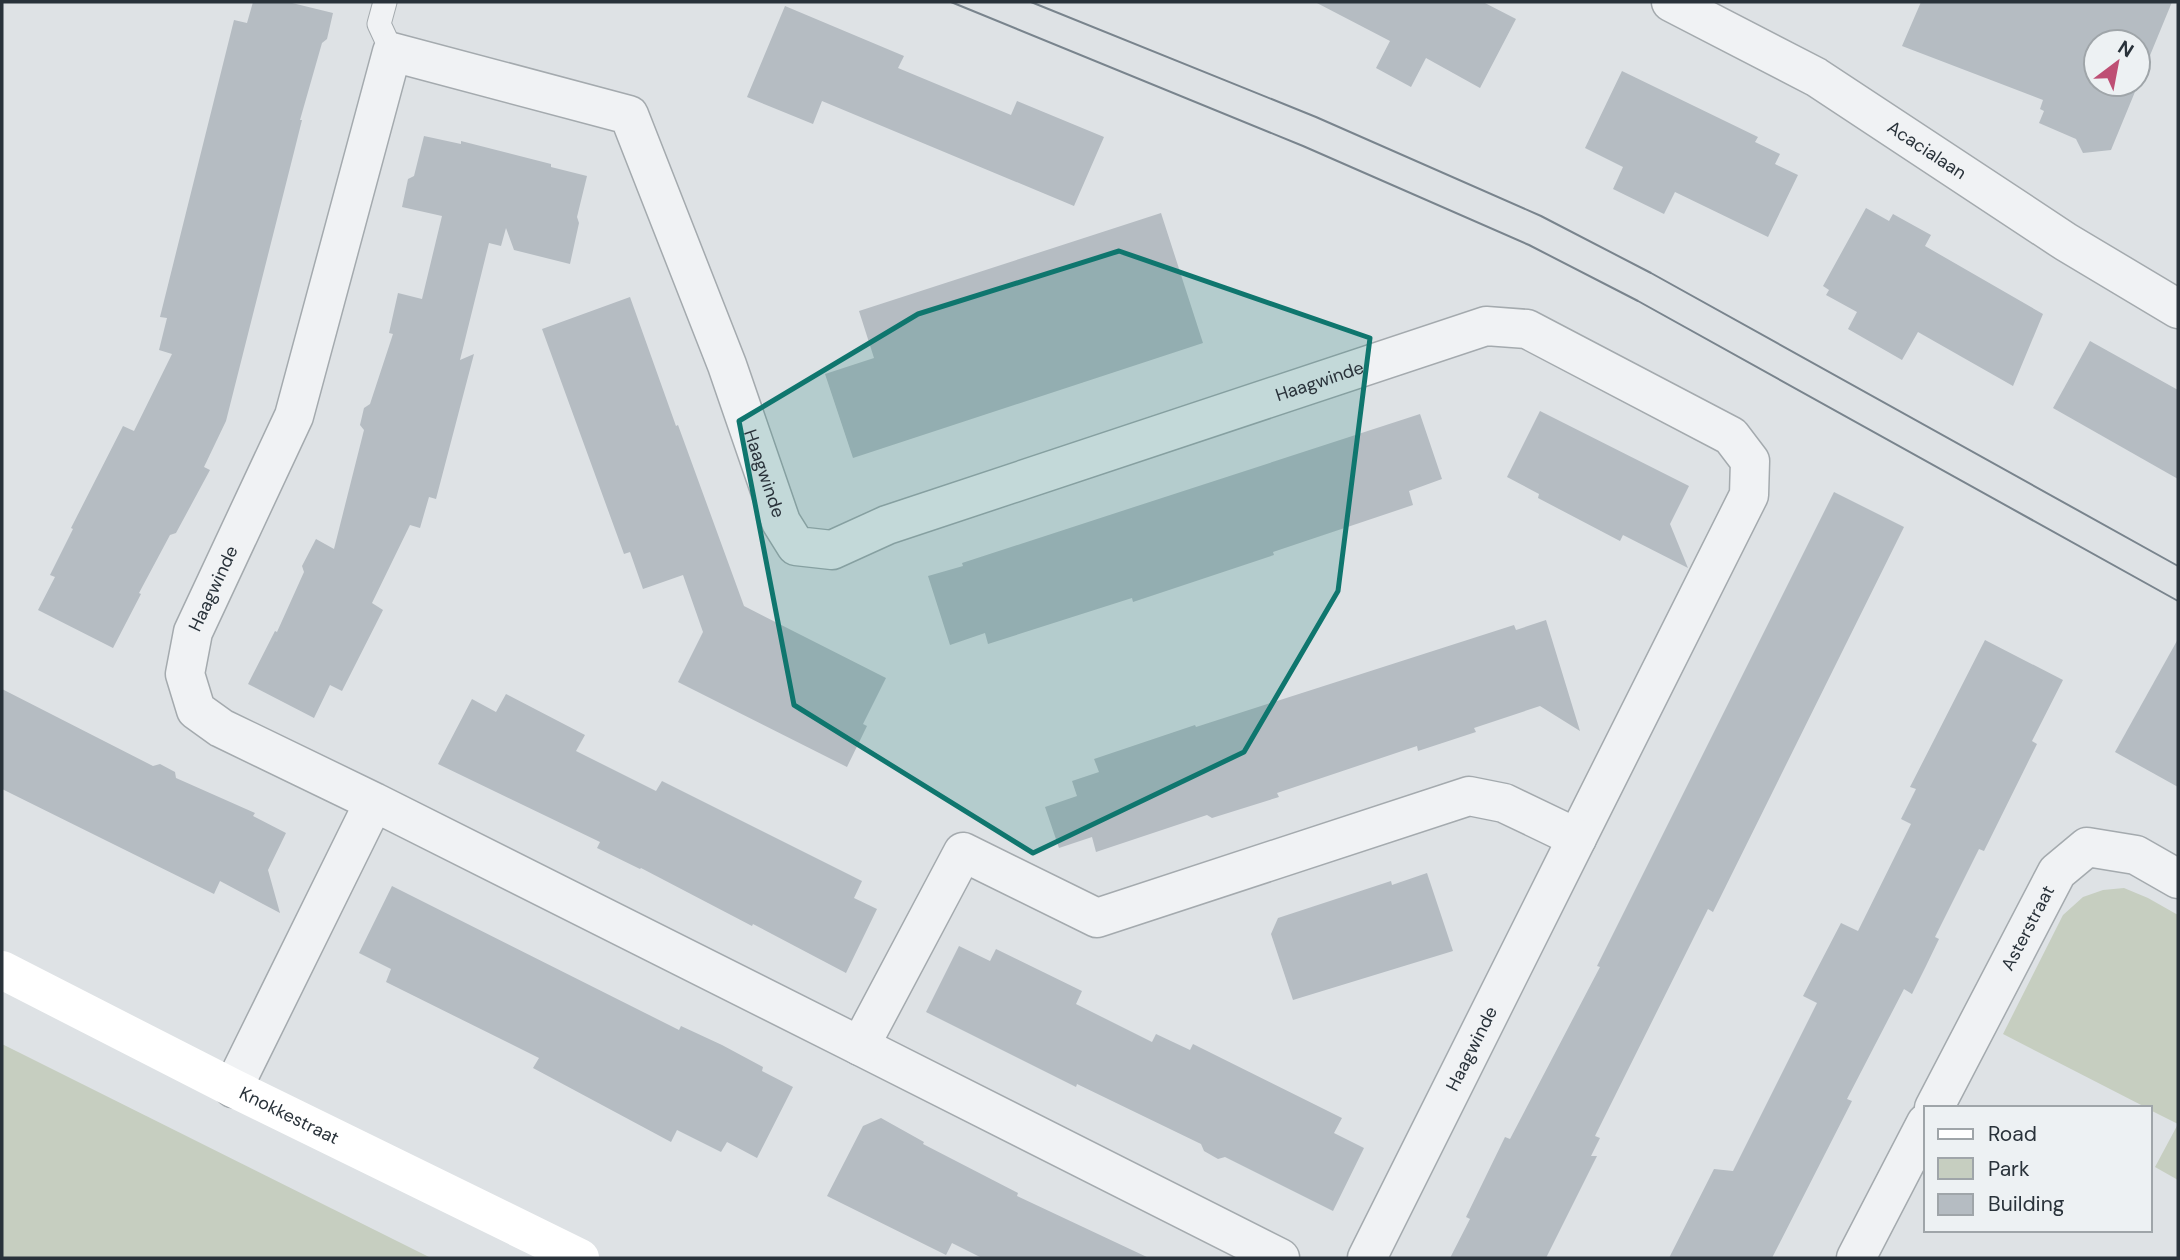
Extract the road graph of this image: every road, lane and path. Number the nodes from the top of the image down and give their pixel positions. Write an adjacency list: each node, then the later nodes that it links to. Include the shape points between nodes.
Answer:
1 (385, 2): 3 (lane, via 379,24)
2 (1671, 2): 4 (street, Acacialaan, via 1816,77 2066,242)
3 (392, 52): 5 (street, Haagwinde, via 294,416 193,632 185,674 196,710 221,728); 6 (street, Haagwinde, via 629,115 727,365 781,522 796,546 832,550 887,524 1486,326 1527,329 1731,436 1750,461 1749,495)
4 (2178, 309)
5 (374, 802): 9 (street, Haagwinde); 10 (street)
6 (1577, 838): 9 (street, via 1504,803 1468,796 1097,918 963,852); 15 (street, Haagwinde)
7 (2178, 879): 11 (street, Asterstraat, via 2136,855 2087,847 2057,872)
8 (2, 970): 10 (street, Knokkestraat)
9 (860, 1046): 14 (street, Haagwinde)
10 (233, 1088): 13 (street, Knokkestraat)
11 (1935, 1106)
12 (1924, 1127): 16 (street)
13 (580, 1258)
14 (1280, 1258)
15 (1367, 1258)
16 (1856, 1258)

